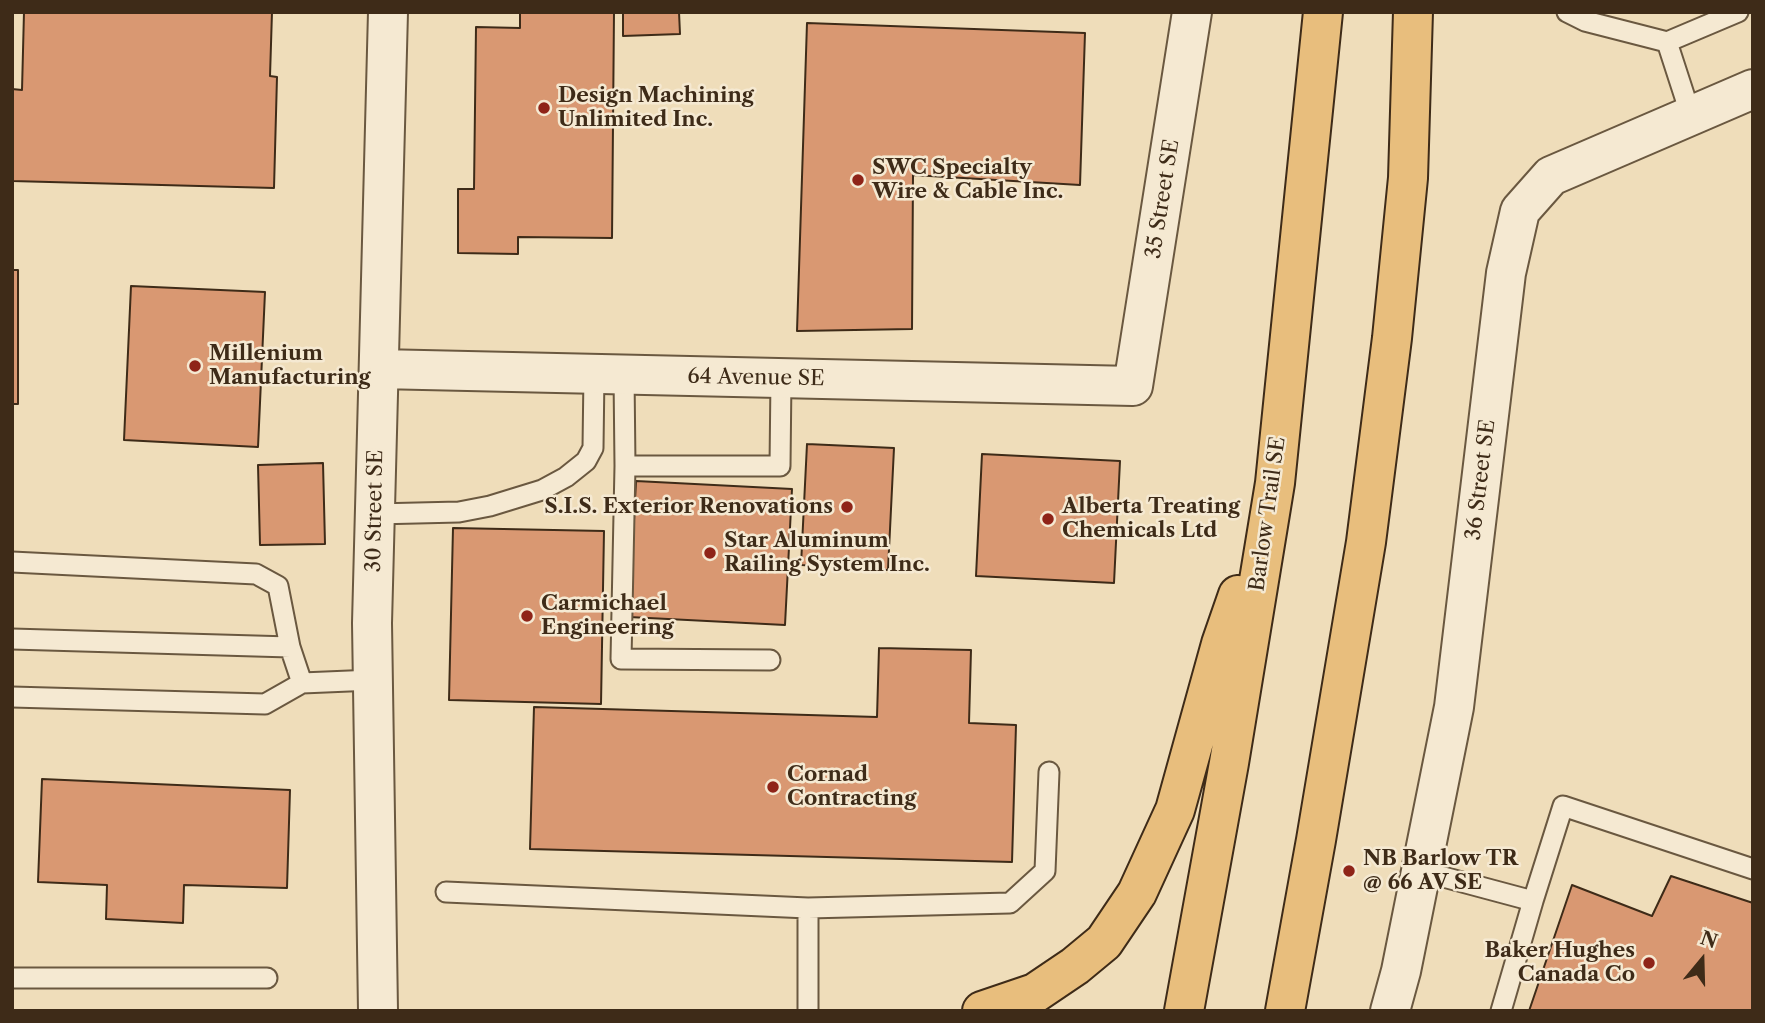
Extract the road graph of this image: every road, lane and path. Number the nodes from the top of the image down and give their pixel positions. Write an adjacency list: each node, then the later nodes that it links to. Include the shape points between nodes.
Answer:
1 (388, 12): 10 (street, 30 Street SE)
2 (1192, 12): 13 (street, 35 Street SE)
3 (1323, 12): 15 (main road, Barlow Trail SE)
4 (1413, 12): 36 (main road, via 1408,178 1366,542)
5 (1567, 12): 7 (lane)
6 (1738, 12): 7 (lane)
7 (1667, 42): 9 (lane)
8 (1753, 89): 9 (street, 36 Street SE)
9 (1690, 116): 26 (street, 36 Street SE, via 1551,176 1520,211 1506,273 1454,707)
10 (379, 369): 11 (street, 64 Avenue SE); 16 (street, 30 Street SE)
11 (609, 374): 12 (street, 64 Avenue SE); 14 (lane); 16 (lane, via 593,448 586,461 566,477 542,490 490,506 459,512)
12 (781, 378): 13 (street, 64 Avenue SE); 14 (lane, via 780,466)
13 (1133, 386)
14 (625, 466): 20 (lane, via 621,659)
15 (1275, 483): 34 (main road, via 1221,644 1175,810 1137,893 1104,942 1075,966 1035,993); 35 (main road, Barlow Trail SE)
16 (375, 514): 21 (street, 30 Street SE)
17 (12, 562): 19 (lane, via 256,574 278,586)
18 (12, 639): 19 (lane)
19 (290, 647): 22 (lane)
20 (769, 660)
21 (373, 680): 22 (lane); 32 (street, 30 Street SE)
22 (302, 683): 23 (lane, via 265,704)
23 (12, 697)
24 (1049, 772): 29 (lane, via 1045,871 1010,903)
25 (1753, 869): 28 (lane, via 1563,806)
26 (1421, 871): 28 (lane); 37 (street, 36 Street SE)
27 (446, 892): 29 (lane)
28 (1533, 901): 38 (lane)
29 (808, 908): 33 (lane)
30 (12, 978): 31 (lane)
31 (267, 978)
32 (378, 1011)
33 (808, 1011)
34 (982, 1011)
35 (1184, 1011)
36 (1284, 1011)
37 (1390, 1011)
38 (1501, 1011)

